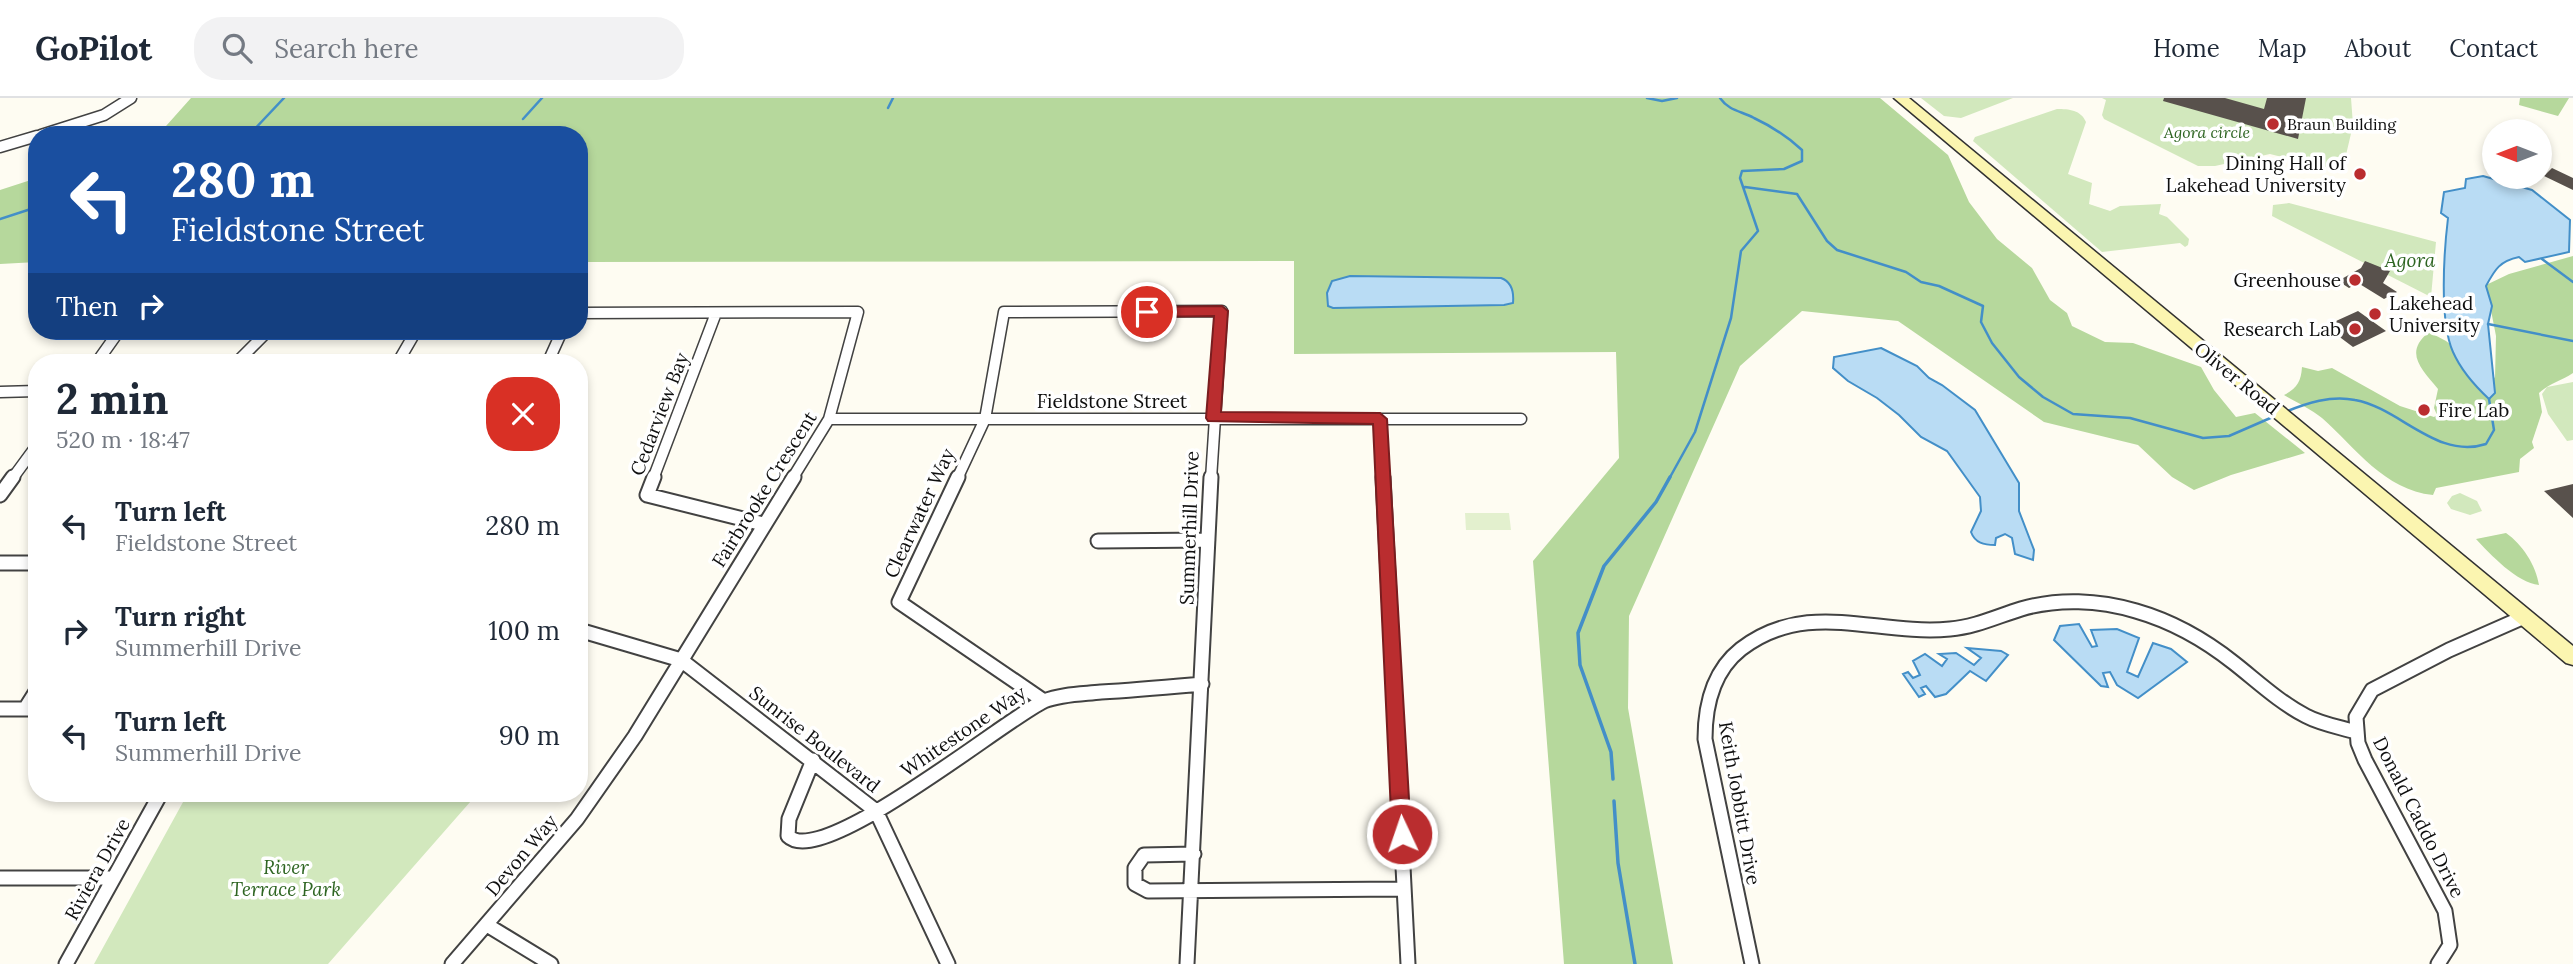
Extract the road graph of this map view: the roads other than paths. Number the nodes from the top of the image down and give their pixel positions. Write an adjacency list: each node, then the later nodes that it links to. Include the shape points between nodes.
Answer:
1 (131, 98): 3 (street, via 104,115)
2 (1901, 98): 25 (main road, Oliver Road)
3 (68, 126)
4 (28, 138): 5 (street)
5 (0, 147)
6 (1004, 312): 13 (street, Summerhill Drive, via 1222,311); 15 (street, Clearwater Way)
7 (588, 313): 8 (street, Fairbrooke Crescent)
8 (716, 313): 14 (street, Fairbrooke Crescent, via 858,313); 20 (street, Cedarview Bay, via 647,495)
9 (259, 340): 10 (street)
10 (245, 354)
11 (28, 391): 12 (street)
12 (0, 392)
13 (1214, 418): 15 (street, Fieldstone Street); 16 (street, Fieldstone Street); 21 (street, Summerhill Drive)
14 (830, 419): 15 (street, Fieldstone Street); 20 (street, Fairbrooke Crescent)
15 (985, 419): 30 (street, Clearwater Way, via 899,602)
16 (1380, 419): 17 (street, Fieldstone Street); 40 (street)
17 (1521, 419)
18 (28, 457): 19 (street)
19 (0, 495)
20 (763, 524): 28 (street, Fairbrooke Crescent)
21 (1208, 540): 22 (street); 29 (street, Summerhill Drive)
22 (1098, 541)
23 (0, 562): 24 (street)
24 (28, 563)
25 (2524, 617): 27 (main road, Oliver Road); 33 (street, Donald Caddo Drive, via 2372,690 2356,717)
26 (588, 633): 28 (street, Sunrise Boulevard)
27 (2573, 657)
28 (681, 660): 34 (street, Sunrise Boulevard); 42 (street, Devon Way, via 577,819)
29 (1202, 684): 30 (street, Whitestone Way); 37 (street, Summerhill Drive)
30 (1044, 701): 36 (street, Whitestone Way)
31 (0, 709): 32 (street)
32 (28, 709)
33 (2356, 732): 49 (street, Keith Jobbitt Drive, via 2306,717 2171,624 2105,605 2029,606 1951,629 1814,619 1769,631 1744,645 1726,664 1709,691 1704,713 1705,738); 50 (street, Donald Caddo Drive, via 2365,760 2445,911 2450,945)
34 (813, 760): 36 (street, Sunrise Boulevard); 36 (street, Whitestone Way, via 789,819 788,836 793,841 808,843)
35 (156, 802): 39 (street, Riviera Drive)
36 (876, 811): 46 (street, Sunrise Boulevard)
37 (1194, 854): 41 (street, Summerhill Drive); 41 (street, via 1144,856 1134,875 1141,889)
38 (0, 878): 39 (street)
39 (114, 878): 43 (street, Riviera Drive)
40 (1404, 889): 41 (street); 48 (street)
41 (1192, 891): 47 (street, Summerhill Drive)
42 (487, 925): 44 (street, Devon Way); 45 (street)
43 (66, 964)
44 (452, 964)
45 (551, 964)
46 (948, 964)
47 (1187, 964)
48 (1408, 964)
49 (1752, 964)
50 (2438, 964)

